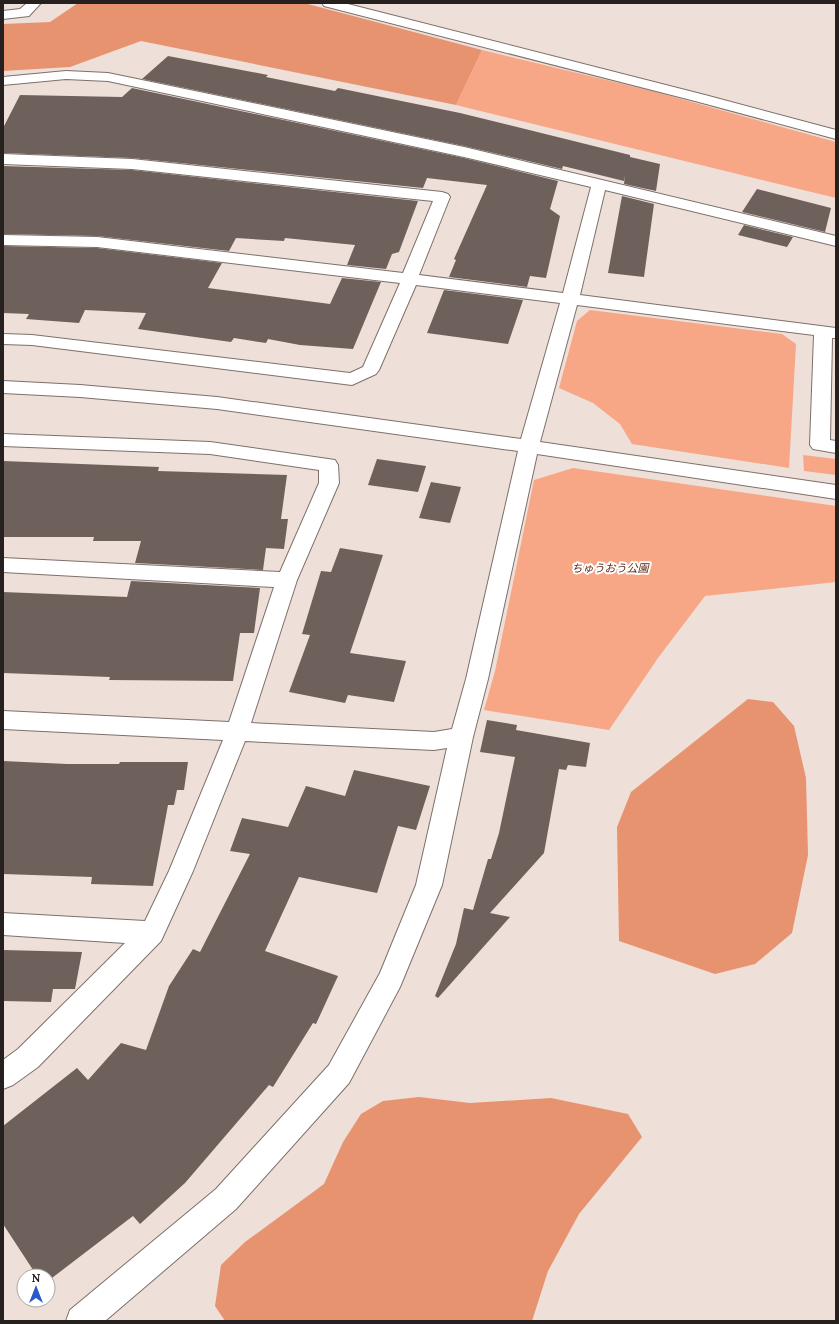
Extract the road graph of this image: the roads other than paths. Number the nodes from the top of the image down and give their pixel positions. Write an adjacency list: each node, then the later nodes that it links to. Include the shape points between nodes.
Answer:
1 (34, 3): 3 (street, via 24,13)
2 (329, 3): 5 (street)
3 (3, 15)
4 (3, 81): 7 (street, via 66,75 108,77 456,151)
5 (836, 135)
6 (3, 159): 10 (street, via 132,164 442,197)
7 (599, 185): 9 (street); 11 (street)
8 (3, 240): 10 (street, via 97,242)
9 (836, 241)
10 (409, 279): 11 (street); 13 (street, via 370,370 352,379)
11 (570, 300): 12 (street); 16 (street)
12 (830, 333): 17 (street, via 820,445)
13 (3, 338)
14 (3, 387): 16 (street, via 217,403)
15 (3, 440): 20 (street, via 210,448 328,465 329,483)
16 (529, 447): 18 (street); 23 (street)
17 (836, 447)
18 (836, 492)
19 (3, 565): 20 (street)
20 (287, 580): 22 (street)
21 (3, 720): 22 (street)
22 (237, 731): 23 (street, via 434,741); 25 (street, via 181,871)
23 (461, 737): 27 (street, via 429,886 391,979 339,1074 226,1199)
24 (3, 924): 25 (street)
25 (152, 933): 26 (street, via 28,1058)
26 (3, 1076)
27 (81, 1321)

